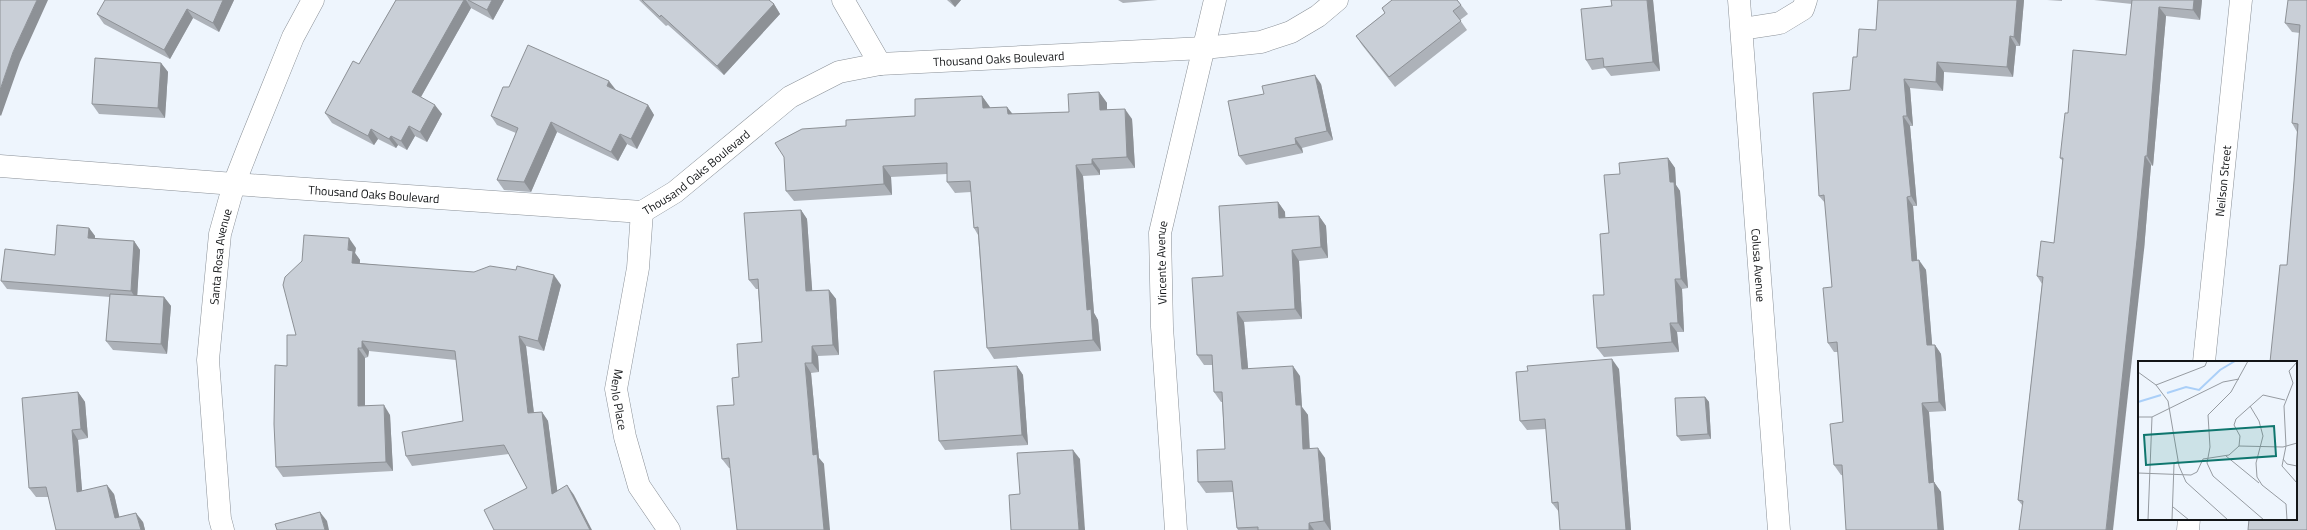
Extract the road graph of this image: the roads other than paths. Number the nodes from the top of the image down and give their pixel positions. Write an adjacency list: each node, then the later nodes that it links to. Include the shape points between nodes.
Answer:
1 (313, 0): 12 (street, Santa Rosa Avenue, via 293,37)
2 (843, 0): 10 (street)
3 (1215, 0): 9 (street, Vincente Avenue)
4 (1337, 0): 9 (street, Thousand Oaks Boulevard, via 1318,16 1291,32 1262,42)
5 (1739, 0): 8 (street, Colusa Avenue)
6 (1806, 0): 8 (street, via 1803,9 1780,23)
7 (2241, 0): 14 (street, Neilson Street)
8 (1742, 29): 19 (street, Colusa Avenue)
9 (1204, 48): 10 (street, Thousand Oaks Boulevard); 18 (street, Vincente Avenue, via 1160,233 1162,327)
10 (880, 64): 13 (street, Thousand Oaks Boulevard, via 839,72 790,97 675,192)
11 (0, 166): 12 (street, Thousand Oaks Boulevard)
12 (234, 184): 13 (street, Thousand Oaks Boulevard); 16 (street, Santa Rosa Avenue, via 220,234 208,360 220,519)
13 (642, 212): 17 (street, Menlo Place, via 638,268 616,389 625,438 639,486)
14 (2204, 361)
15 (2189, 520): 20 (street)
16 (223, 530)
17 (669, 530)
18 (1176, 530)
19 (1779, 530)
20 (2188, 530)

